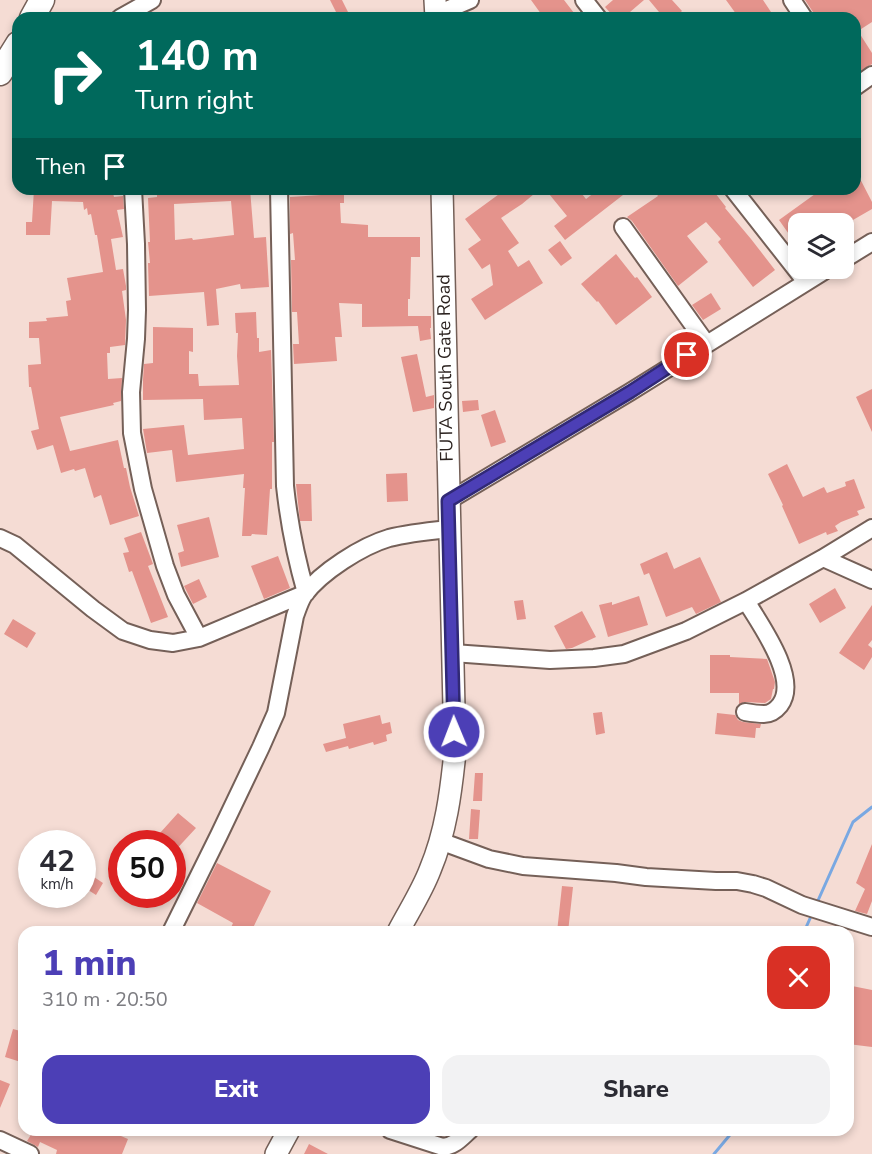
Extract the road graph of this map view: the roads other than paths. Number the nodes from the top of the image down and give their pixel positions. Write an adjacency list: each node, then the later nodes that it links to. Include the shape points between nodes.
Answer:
1 (153, 0): 5 (street)
2 (470, 0): 4 (street)
3 (584, 0): 6 (street)
4 (435, 11)
5 (131, 12)
6 (593, 12)
7 (133, 195): 25 (street, via 137,310 132,433 165,566)
8 (279, 195): 23 (street, via 285,486)
9 (442, 195): 17 (main road, FUTA South Gate Road)
10 (738, 195): 15 (street)
11 (623, 227): 16 (street)
12 (872, 242): 13 (street)
13 (854, 253)
14 (811, 279): 15 (street)
15 (806, 282): 16 (street)
16 (706, 343): 17 (street)
17 (448, 501): 19 (main road, FUTA South Gate Road)
18 (872, 528): 21 (street)
19 (449, 529): 23 (street, via 388,538 367,547); 26 (main road, FUTA South Gate Road)
20 (0, 538): 25 (street, via 15,545 123,630 173,644)
21 (823, 558): 22 (street); 24 (street)
22 (872, 580)
23 (306, 593): 25 (street); 29 (street, via 295,616 276,713)
24 (746, 601): 26 (street, via 686,631 624,654 550,660); 27 (street, via 769,639 786,684 785,695 773,711)
25 (199, 638)
26 (453, 653): 28 (main road, FUTA South Gate Road, via 455,752 450,802)
27 (745, 712)
28 (440, 841): 30 (main road, FUTA South Gate Road); 31 (street, via 489,859 523,866 753,884 802,905)
29 (174, 926)
30 (401, 926)
31 (872, 927)
32 (286, 1136): 37 (main road)
33 (409, 1136): 34 (street, via 443,1147)
34 (464, 1136)
35 (0, 1140): 36 (street)
36 (30, 1154)
37 (276, 1154)

